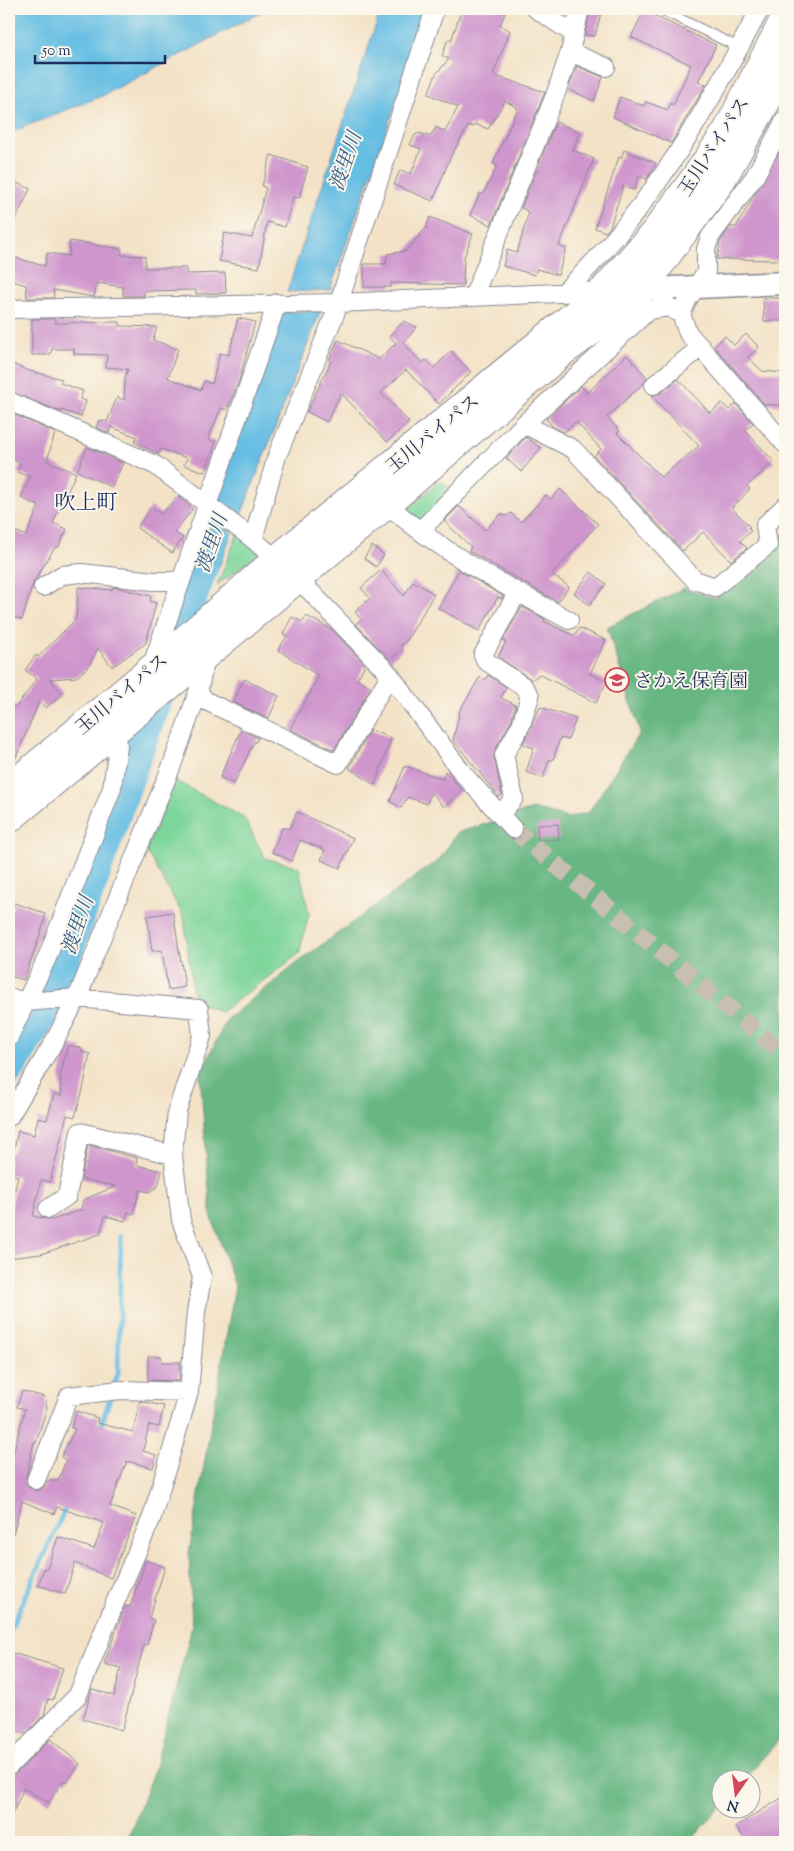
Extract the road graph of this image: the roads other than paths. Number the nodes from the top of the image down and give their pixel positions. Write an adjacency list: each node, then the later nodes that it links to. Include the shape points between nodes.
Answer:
1 (435, 9): 22 (street)
2 (536, 9): 7 (street)
3 (580, 9): 7 (street)
4 (660, 9): 8 (lane)
5 (760, 9): 8 (street)
6 (785, 18): 15 (highway, 玉川バイパス, bridge, via 727,131)
7 (574, 34): 9 (street)
8 (740, 48): 13 (street)
9 (570, 52): 10 (street); 21 (street, via 548,116)
10 (606, 67)
11 (785, 68): 15 (highway, 玉川バイパス, bridge)
12 (785, 120): 14 (street)
13 (689, 136): 14 (street); 20 (street, via 669,169 628,222)
14 (755, 176): 17 (street, via 710,238 706,249 706,272)
15 (709, 178): 18 (highway, 玉川バイパス); 19 (highway, 玉川バイパス)
16 (785, 283): 17 (street)
17 (698, 286): 18 (street); 25 (street)
18 (642, 289): 19 (street); 32 (highway, 玉川バイパス, via 611,317 565,350)
19 (603, 291): 20 (street); 36 (highway, 玉川バイパス)
20 (564, 292): 21 (street)
21 (474, 295): 22 (street)
22 (331, 302): 23 (street); 35 (street, via 277,456)
23 (277, 303): 24 (street); 31 (street)
24 (9, 310)
25 (682, 314): 26 (street, via 688,332); 29 (street, via 669,307 649,310)
26 (701, 347): 27 (street); 30 (street)
27 (654, 385)
28 (9, 401): 31 (street, via 155,465)
29 (524, 424): 33 (street, via 573,449 695,580 715,587 768,545 765,525); 34 (street)
30 (785, 444)
31 (207, 503): 35 (street); 38 (street)
32 (387, 504): 34 (street); 37 (highway, 玉川バイパス)
33 (785, 506)
34 (420, 531): 40 (street)
35 (253, 539): 36 (street)
36 (277, 559): 37 (street); 43 (highway, 玉川バイパス)
37 (296, 578): 42 (highway, 玉川バイパス); 44 (street)
38 (181, 581): 39 (street, via 81,573 62,575); 43 (street)
39 (43, 587)
40 (517, 593): 41 (street); 48 (street, via 483,655 486,661 523,686 530,696 521,725 504,755 514,798)
41 (569, 620)
42 (208, 651): 45 (street); 46 (highway, 玉川バイパス, via 138,711)
43 (150, 670): 46 (highway, 玉川バイパス)
44 (390, 674): 45 (street, via 338,764 206,701); 48 (street, via 464,775)
45 (198, 692): 51 (street, via 172,765)
46 (108, 721): 47 (highway, 玉川バイパス); 49 (highway, 玉川バイパス); 52 (street, via 118,746 112,788 60,925)
47 (9, 788)
48 (500, 815): 50 (street)
49 (9, 819)
50 (513, 829)
51 (77, 998): 52 (street); 54 (street); 55 (street, via 199,1009 202,1036 178,1111)
52 (17, 999): 53 (street)
53 (9, 1037)
54 (9, 1118)
55 (173, 1156): 56 (street, via 80,1132 67,1196); 57 (street, via 181,1220 202,1276)
56 (48, 1209)
57 (189, 1392): 58 (street, via 113,1391 69,1396); 59 (street, via 152,1517 78,1695)
58 (36, 1480)
59 (9, 1766)

